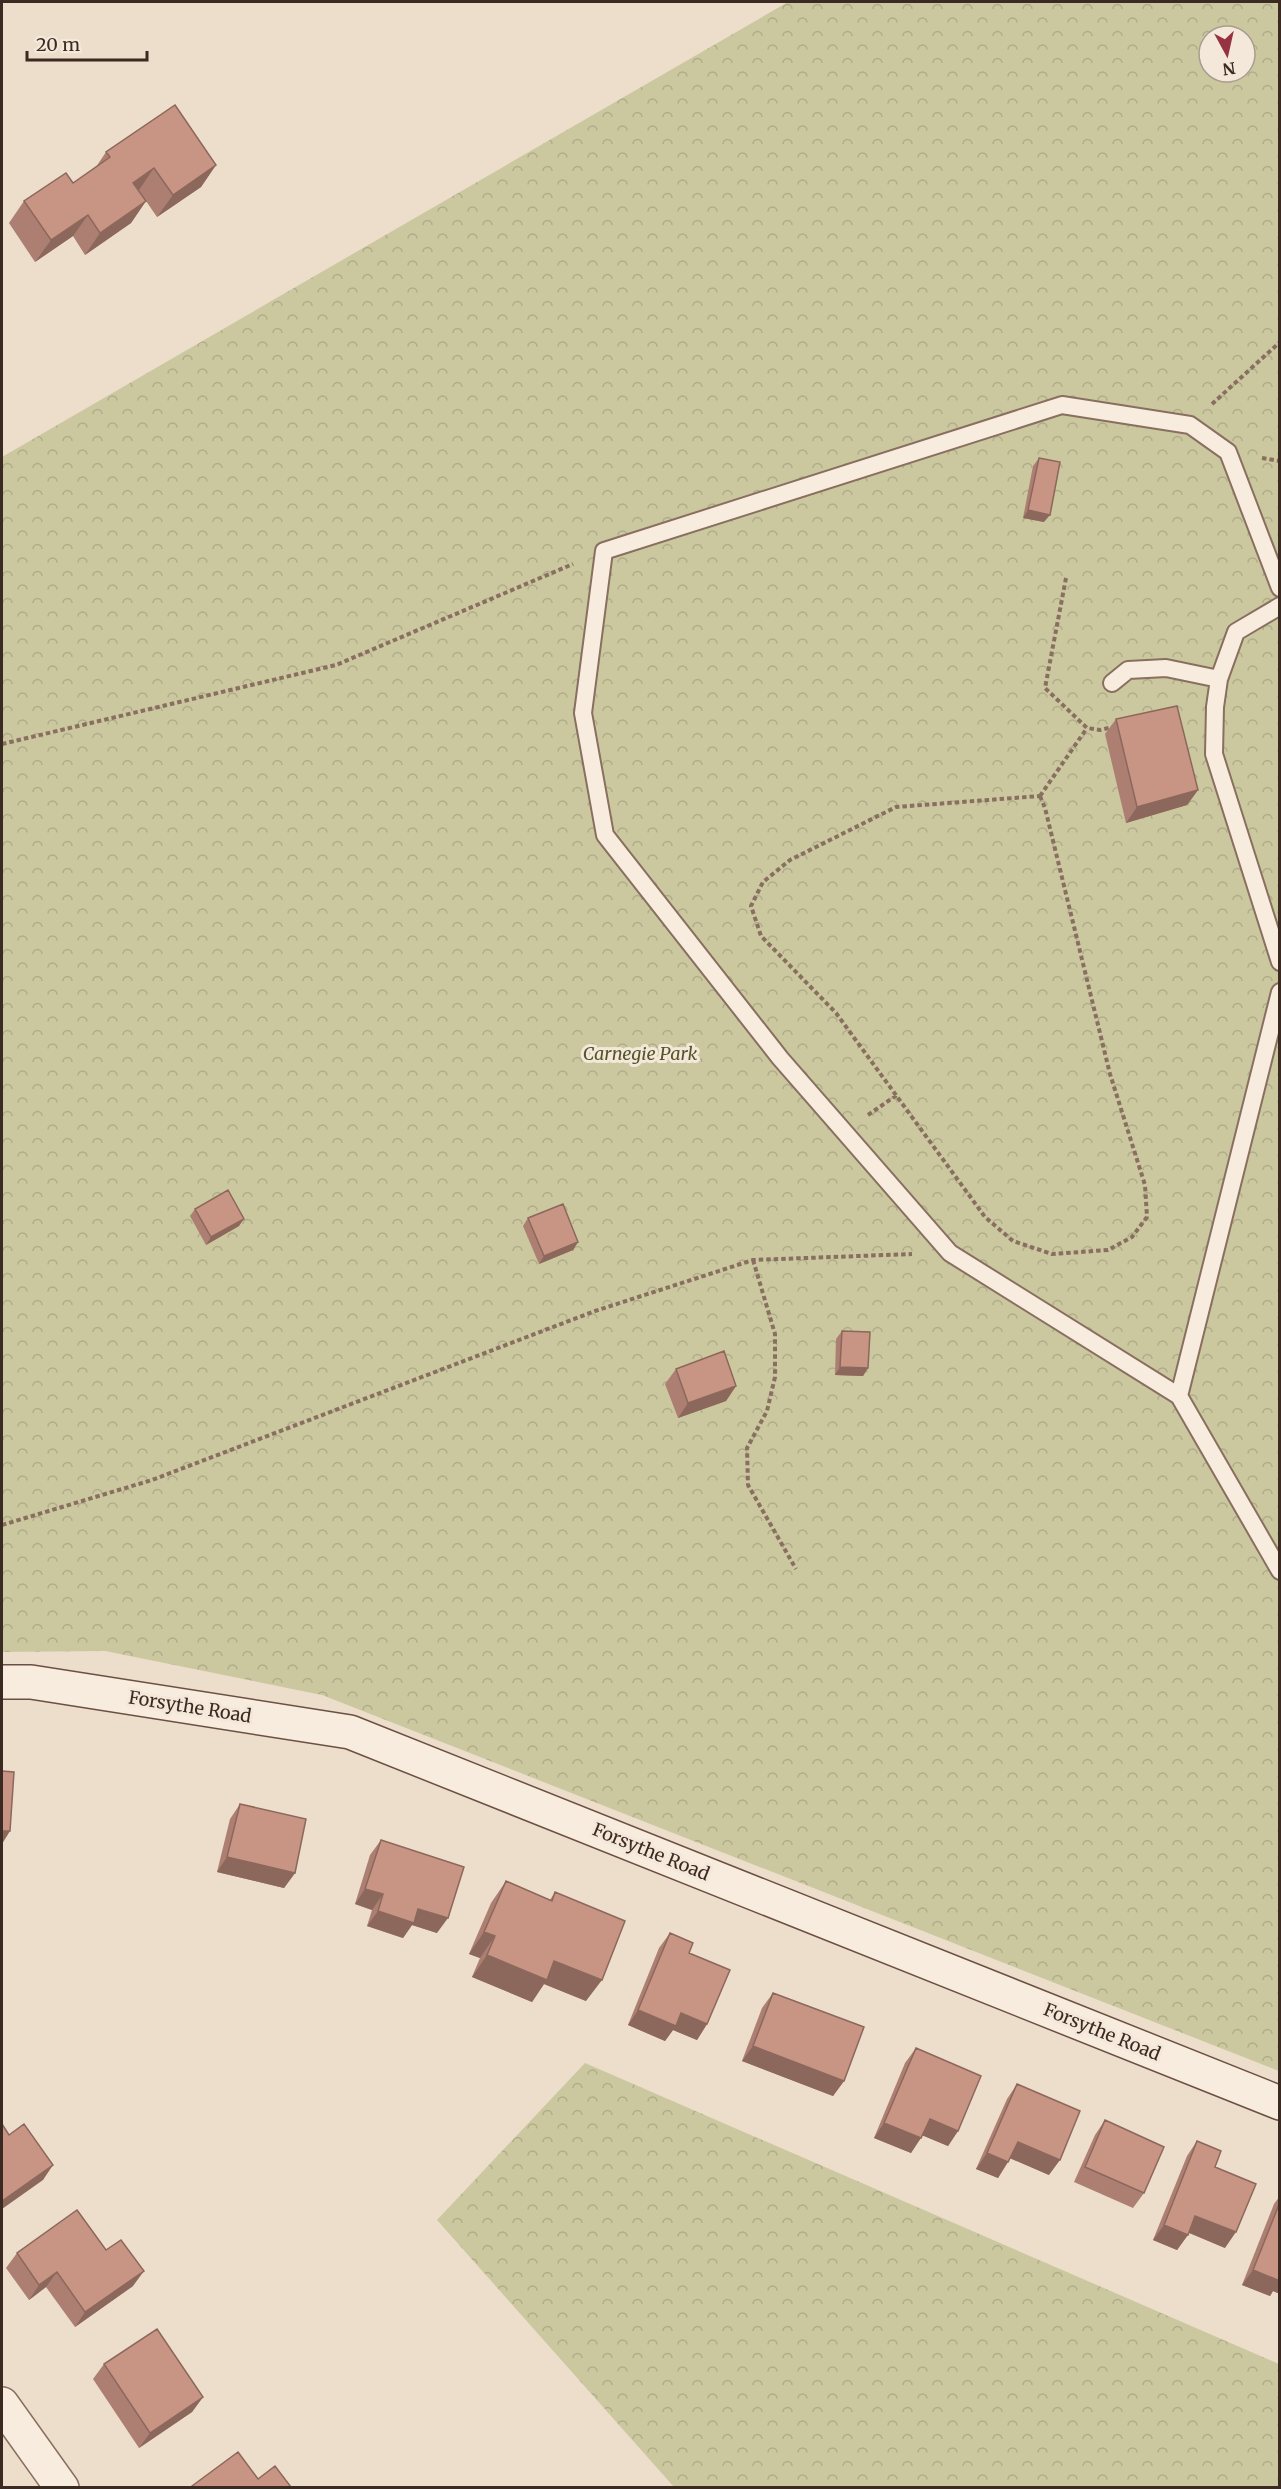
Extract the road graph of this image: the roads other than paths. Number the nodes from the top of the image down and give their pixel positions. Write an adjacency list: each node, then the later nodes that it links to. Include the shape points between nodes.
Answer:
1 (1280, 588): 7 (lane, via 1228,452 1190,425 1062,405 604,551 583,713 606,836 780,1058 950,1253)
2 (1280, 606): 3 (lane, via 1236,632)
3 (1219, 679): 4 (lane, via 1166,668 1128,670); 5 (lane, via 1214,754)
4 (1112, 683)
5 (1280, 962)
6 (1280, 992): 7 (lane)
7 (1179, 1396): 8 (lane)
8 (1280, 1571)
9 (2, 1682): 10 (street, Forsythe Road, via 32,1682 350,1732)
10 (1280, 2103)
11 (2, 2404): 12 (street)
12 (62, 2487)

